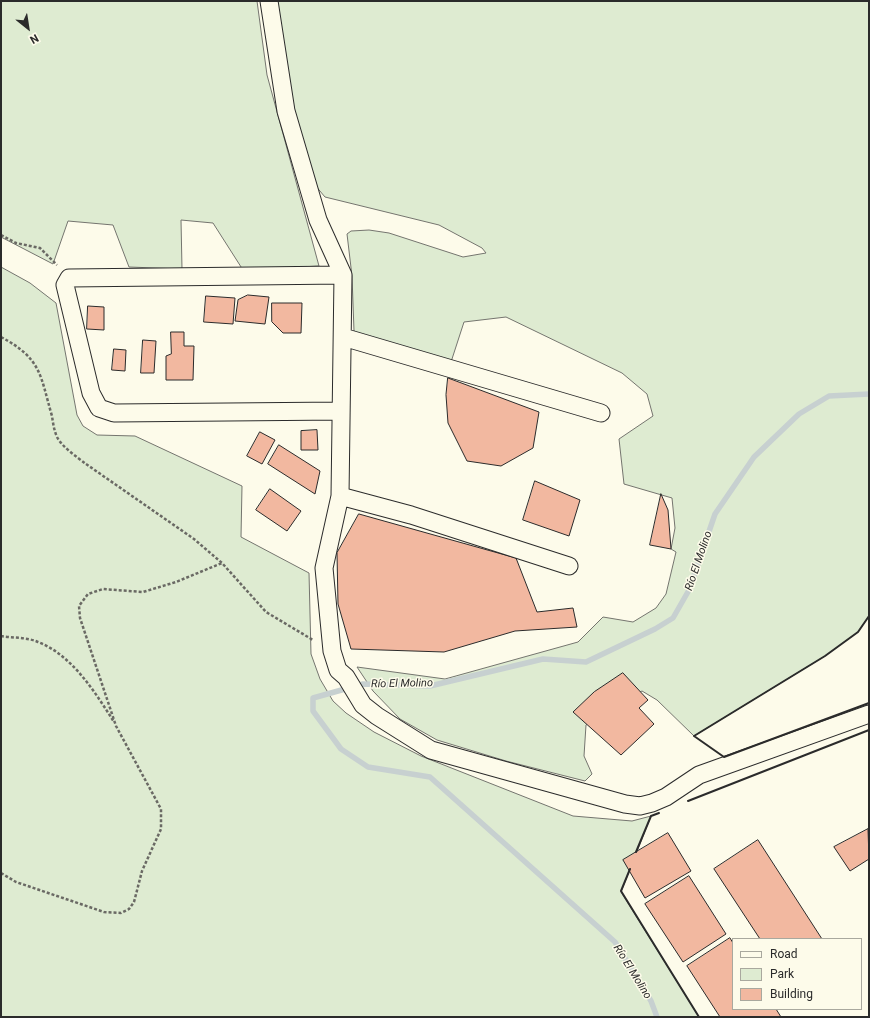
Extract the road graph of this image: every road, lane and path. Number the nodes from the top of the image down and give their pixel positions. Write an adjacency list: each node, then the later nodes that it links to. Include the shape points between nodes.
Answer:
1 (270, 1): 3 (street, via 286,111 318,220)
2 (1, 235): 4 (path, via 16,243 40,248)
3 (343, 275): 4 (street); 5 (street)
4 (69, 278): 7 (street, via 65,285 91,393 99,408 114,413)
5 (343, 337): 7 (street); 8 (street)
6 (1, 338): 10 (path, via 15,345 39,369 58,438 86,464 194,539)
7 (341, 411): 9 (street)
8 (601, 413)
9 (340, 496): 11 (street, via 411,515); 13 (street, via 324,568)
10 (222, 563): 13 (path, via 266,612); 15 (path, via 143,592 103,589 88,594 79,606 80,618)
11 (570, 566)
12 (1, 636): 15 (path, via 36,641 48,646 91,686)
13 (332, 651): 14 (street, via 338,670 346,677 363,705 432,750 640,806 666,797 699,775)
14 (869, 714)
15 (116, 726): 16 (path, via 162,809 161,829 142,871 134,902 129,909 121,913 104,912 16,882)
16 (1, 873)

